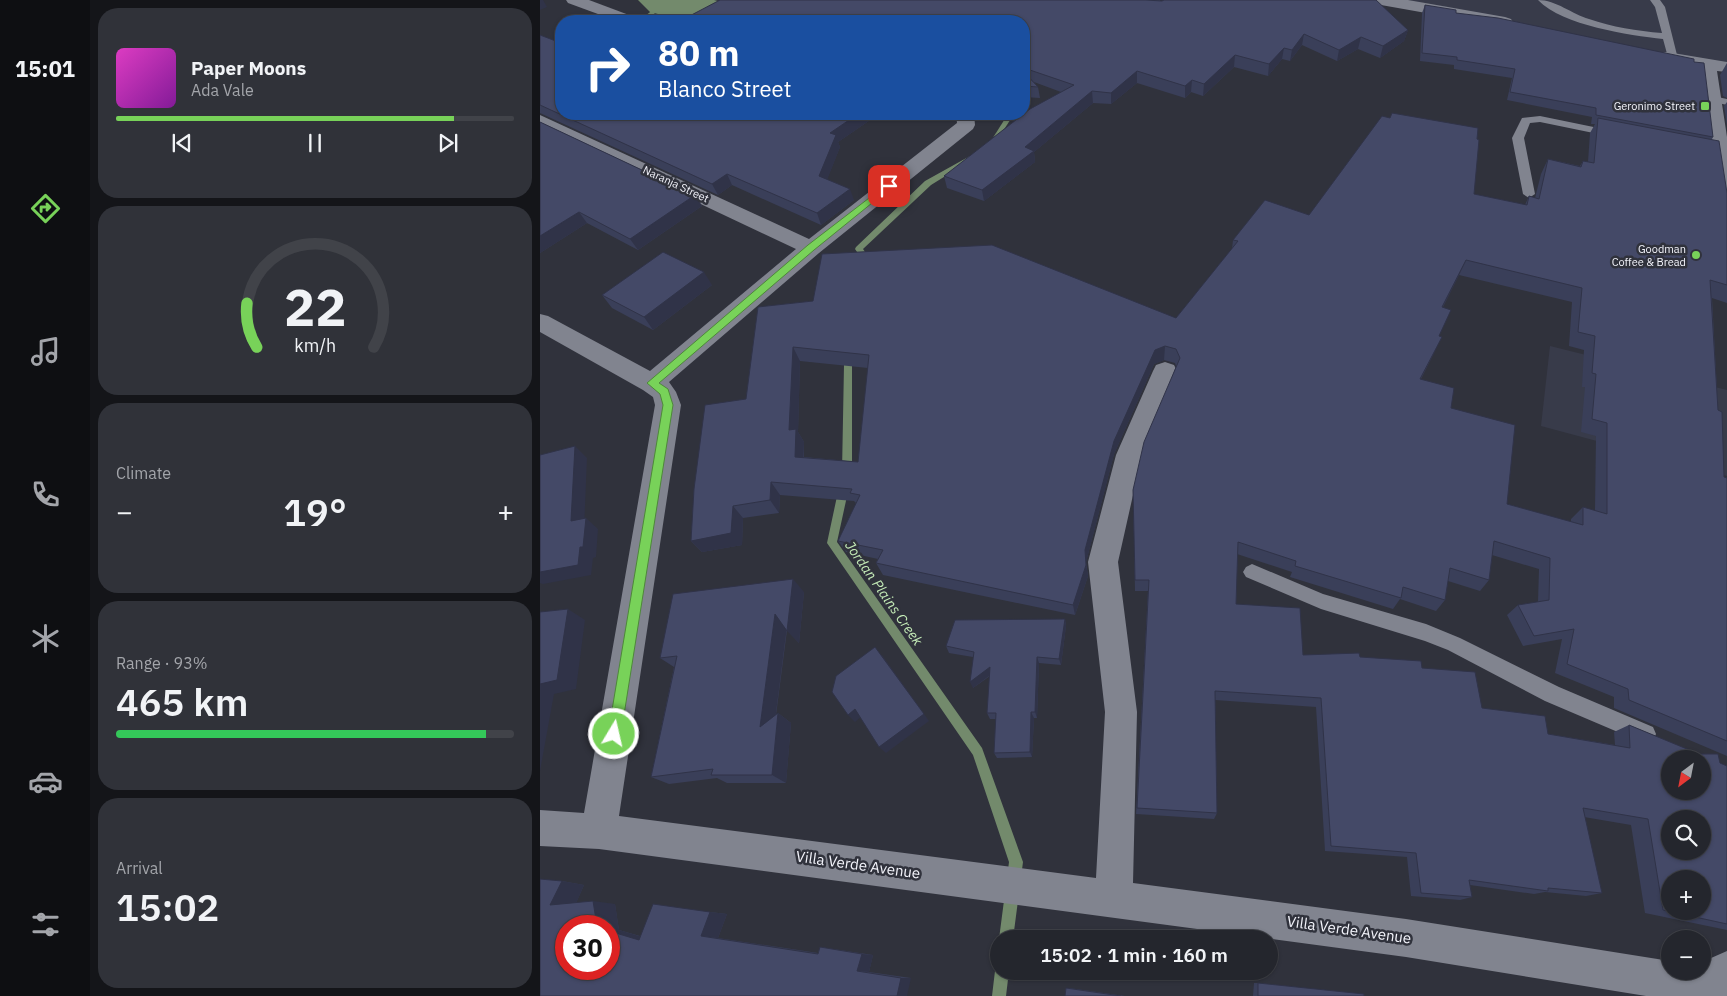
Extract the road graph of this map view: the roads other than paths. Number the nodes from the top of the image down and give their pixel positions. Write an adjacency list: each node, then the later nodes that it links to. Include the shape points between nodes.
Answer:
1 (574, 0): 5 (street)
2 (1381, 0): 6 (street)
3 (1543, 0): 7 (lane, via 1584,20)
4 (1655, 0): 7 (lane, via 1660,7)
5 (615, 15)
6 (1521, 25)
7 (1667, 37): 9 (lane)
8 (1654, 54): 9 (street)
9 (1673, 59): 10 (street)
10 (1718, 66): 11 (street)
11 (1720, 100): 16 (street, via 1714,152)
12 (965, 120): 17 (street)
13 (540, 121): 17 (street, Naranja Street)
14 (1628, 136): 15 (lane, via 1540,119 1526,120 1518,138)
15 (1529, 194)
16 (1727, 206)
17 (811, 248): 20 (street)
18 (540, 322): 20 (street)
19 (1165, 371): 25 (street, via 1129,455 1103,562 1121,712)
20 (652, 383): 24 (street, via 664,392 668,405)
21 (1252, 572): 22 (lane, via 1321,601 1454,644 1552,694)
22 (1664, 742)
23 (540, 828): 24 (street, Villa Verde Avenue)
24 (599, 831): 25 (street, Villa Verde Avenue)
25 (1114, 899): 26 (street, Villa Verde Avenue)
26 (1713, 984)

